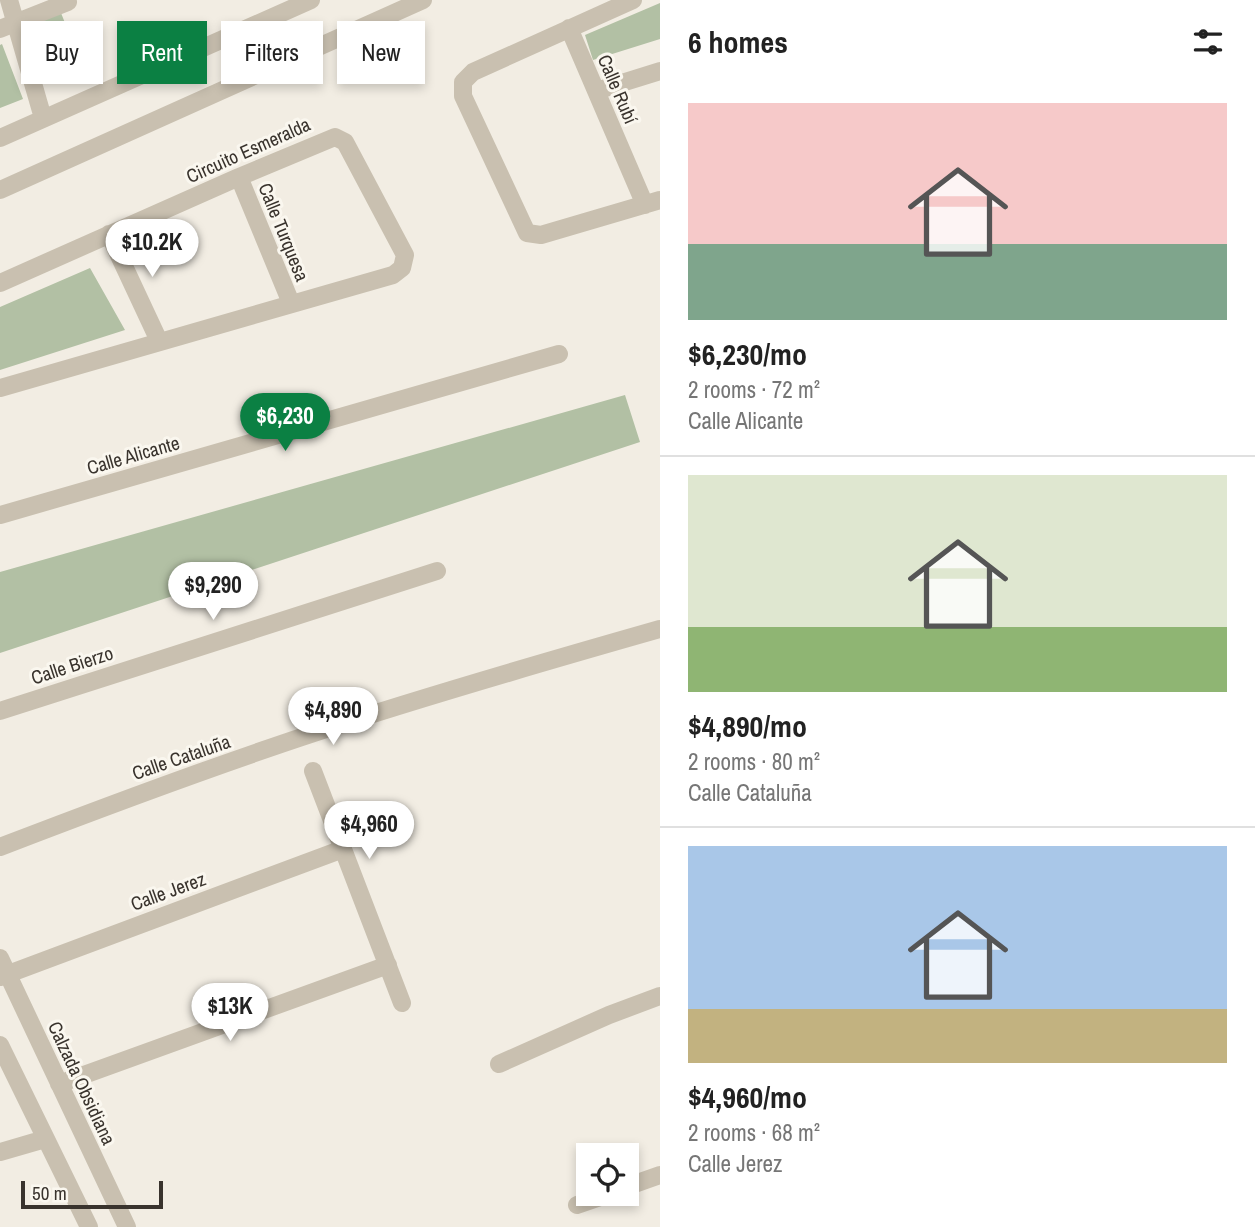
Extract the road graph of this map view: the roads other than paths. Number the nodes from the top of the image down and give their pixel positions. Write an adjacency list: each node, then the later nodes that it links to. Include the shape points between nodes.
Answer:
1 (9, 0): 6 (street)
2 (312, 0): 10 (street)
3 (423, 0): 13 (street)
4 (633, 0): 7 (street)
5 (68, 2): 6 (street)
6 (8, 25): 10 (street)
7 (569, 28): 9 (street, Calle Rubí); 14 (street, via 473,72 463,82 463,96 527,233 541,235)
8 (660, 71): 9 (street)
9 (596, 91): 14 (street, Calle Rubí)
10 (43, 118): 11 (street)
11 (0, 138)
12 (239, 177): 15 (street, Circuito Esmeralda); 17 (street, Calle Turquesa); 17 (street, Circuito Esmeralda, via 339,137 405,255 402,268 393,275)
13 (0, 190)
14 (652, 202)
15 (109, 234): 16 (street, Circuito Esmeralda); 18 (street)
16 (0, 283)
17 (291, 303): 18 (street, Circuito Esmeralda)
18 (159, 341): 20 (street, Circuito Esmeralda)
19 (559, 354): 21 (street, Calle Alicante)
20 (0, 388)
21 (0, 515)
22 (437, 571): 24 (street, Calle Bierzo)
23 (660, 629): 26 (street, Calle Cataluña, via 314,733)
24 (0, 711)
25 (313, 771): 27 (street)
26 (0, 847)
27 (343, 849): 28 (street); 29 (street, Calle Jerez)
28 (388, 965): 31 (street); 34 (street)
29 (2, 969): 34 (street, Calzada Obsidiana)
30 (660, 996): 33 (street)
31 (401, 1003)
32 (0, 1045): 35 (street)
33 (499, 1064)
34 (59, 1084): 40 (street, Calzada Obsidiana)
35 (45, 1139): 36 (street); 39 (street)
36 (0, 1152)
37 (660, 1175): 38 (street)
38 (639, 1182)
39 (89, 1227)
40 (127, 1227)

